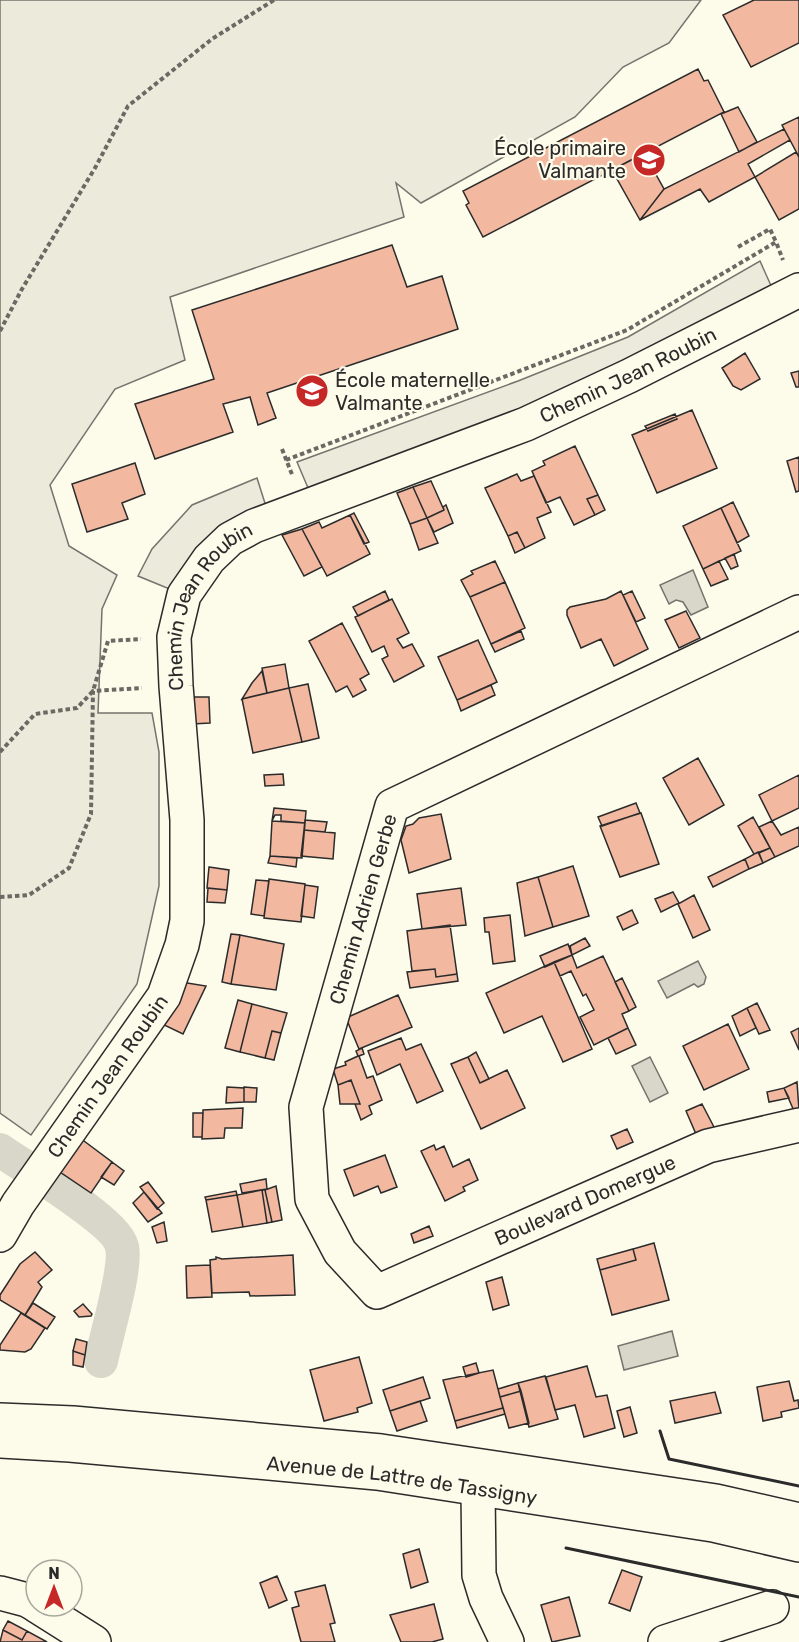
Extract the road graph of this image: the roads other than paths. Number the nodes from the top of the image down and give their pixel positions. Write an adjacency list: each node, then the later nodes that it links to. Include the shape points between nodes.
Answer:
1 (797, 291): 4 (street, Chemin Jean Roubin, via 526,424 254,526 230,539 209,559 184,595 174,637 187,820 187,921 182,945 164,996)
2 (799, 612): 5 (street, Chemin Adrien Gerbe, via 392,806 306,1107 312,1199 340,1252)
3 (799, 1125): 5 (street, Boulevard Domergue, via 708,1146)
4 (0, 1235)
5 (377, 1292)
6 (0, 1420): 9 (street, via 381,1451 716,1502)
7 (0, 1441): 8 (street, Avenue de Lattre de Tassigny, via 377,1473)
8 (478, 1489): 10 (street, Avenue de Lattre de Tassigny, via 712,1525); 16 (street, via 479,1575)
9 (799, 1520)
10 (799, 1545)
11 (0, 1593): 12 (street)
12 (24, 1599)
13 (772, 1607): 17 (street)
14 (55, 1618): 15 (street)
15 (94, 1642)
16 (507, 1642)
17 (665, 1642)

